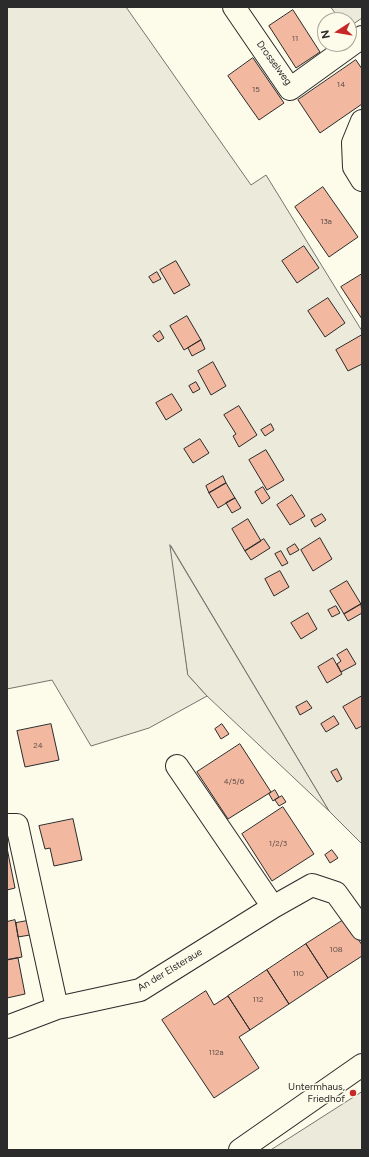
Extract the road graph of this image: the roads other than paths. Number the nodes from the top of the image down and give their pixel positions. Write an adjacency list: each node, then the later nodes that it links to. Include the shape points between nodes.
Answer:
1 (234, 7): 2 (street, Drosselweg, via 290,89)
2 (362, 38)
3 (362, 121): 4 (street, via 353,143 354,167)
4 (362, 180)
5 (177, 766): 7 (street)
6 (15, 820): 9 (street)
7 (272, 907): 8 (street, An der Elsteraue, via 312,885 336,893); 9 (street, An der Elsteraue, via 140,990)
8 (362, 929)
9 (57, 1008): 10 (street, An der Elsteraue)
10 (7, 1026)
11 (362, 1065): 12 (street)
12 (240, 1150)

